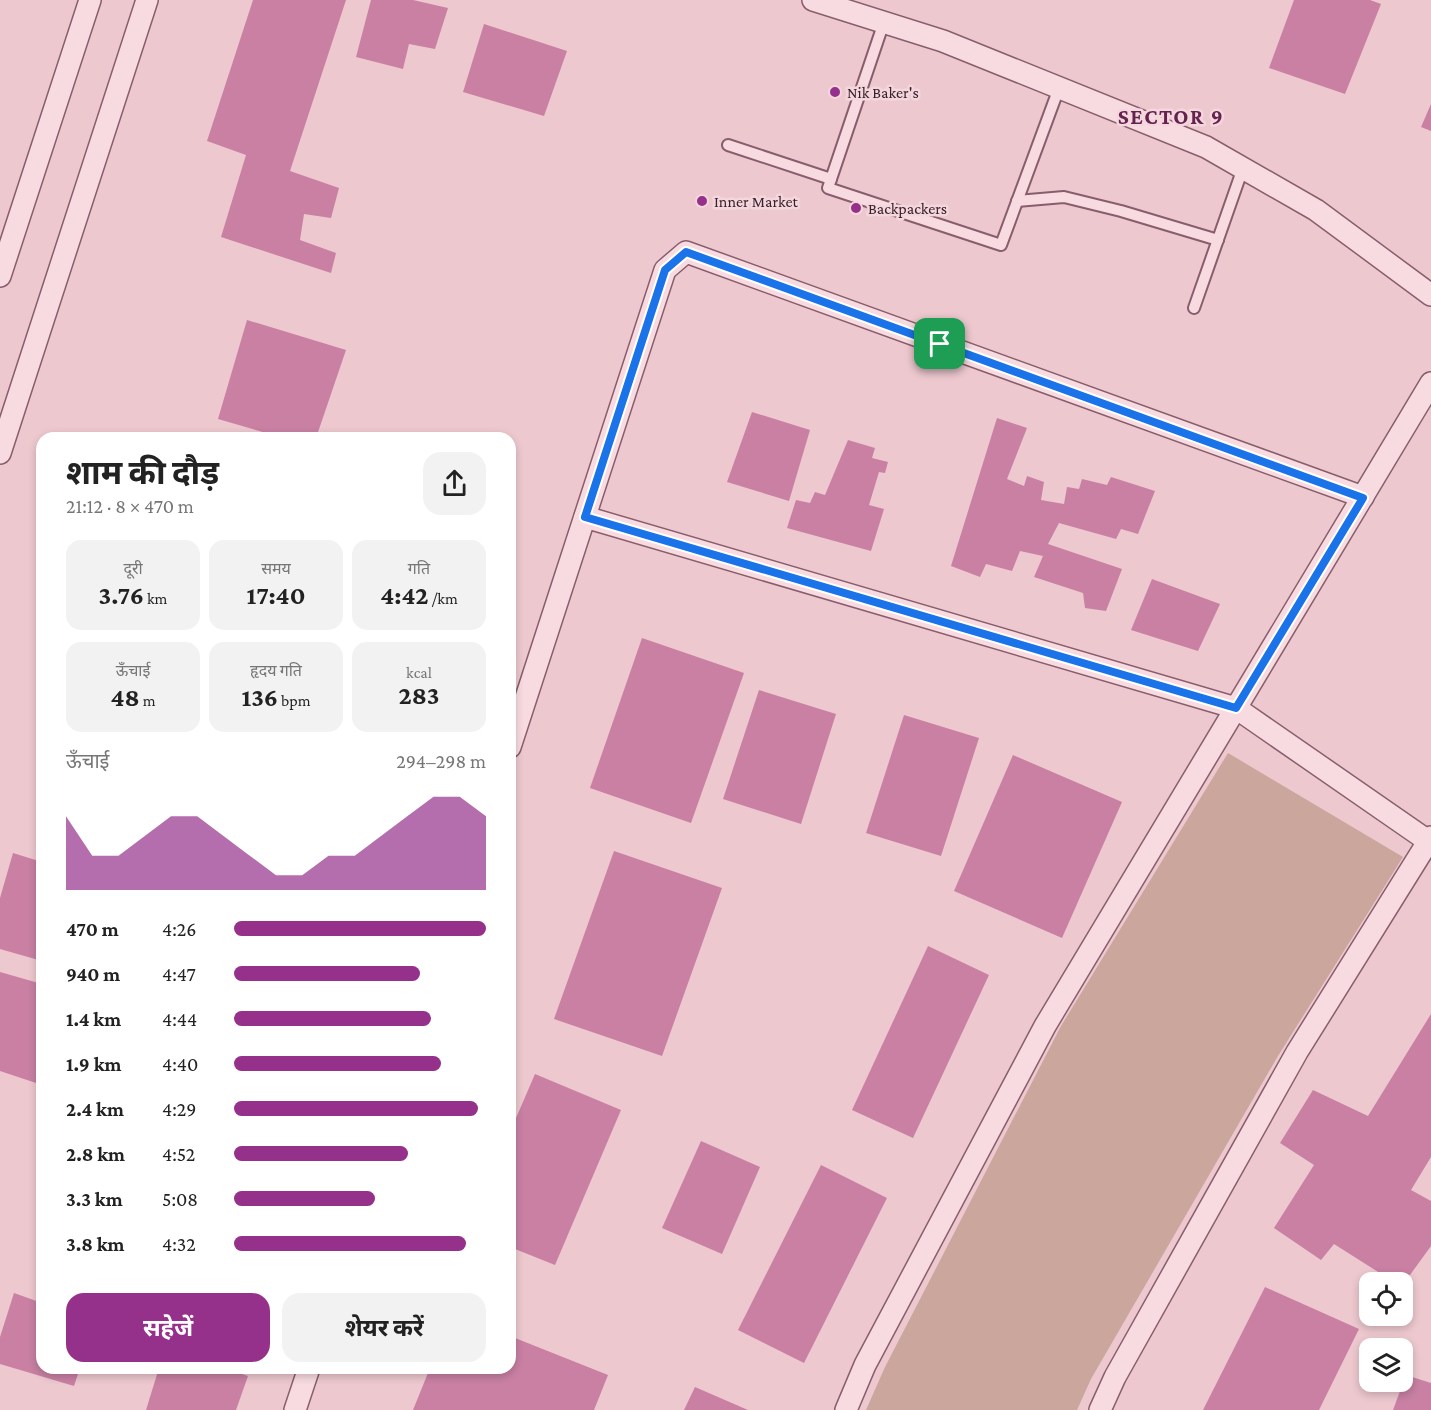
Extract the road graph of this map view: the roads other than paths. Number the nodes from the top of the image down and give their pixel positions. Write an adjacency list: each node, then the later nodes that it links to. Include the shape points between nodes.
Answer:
1 (90, 0): 11 (street)
2 (147, 0): 15 (street)
3 (813, 0): 4 (street)
4 (884, 22): 5 (street); 8 (lane)
5 (1059, 87): 7 (street, via 1206,147); 9 (lane)
6 (728, 146): 8 (lane)
7 (1243, 168): 10 (lane); 12 (street, via 1316,210)
8 (831, 179): 9 (lane, via 828,188 1001,245)
9 (1017, 201): 10 (lane, via 1064,197)
10 (1218, 240): 13 (lane)
11 (0, 276)
12 (1431, 295)
13 (1194, 308)
14 (1431, 384): 16 (street)
15 (0, 453)
16 (1363, 498): 17 (street, via 686,252 665,270); 18 (street)
17 (585, 517): 18 (street); 19 (street)
18 (1236, 708): 20 (street); 23 (street, via 1045,1026)
19 (516, 729)
20 (1430, 840): 24 (street, via 1297,1052)
21 (307, 1374): 22 (street)
22 (295, 1410)
23 (846, 1410)
24 (1100, 1410)

